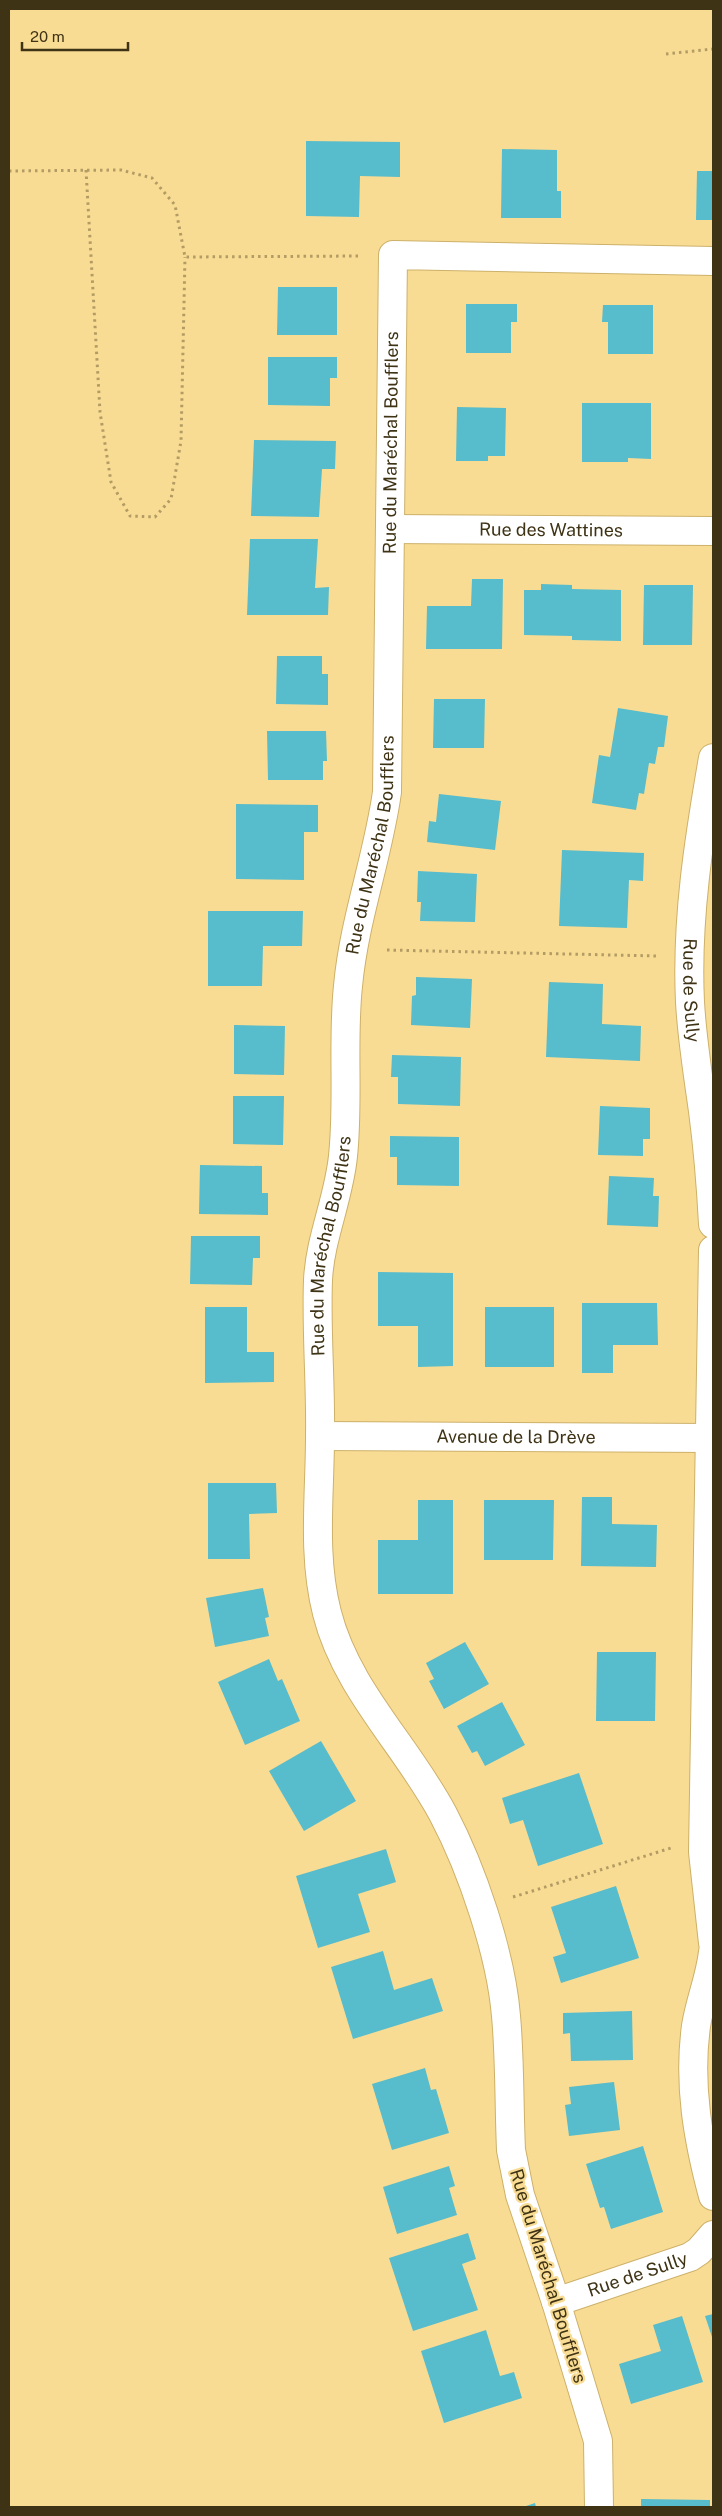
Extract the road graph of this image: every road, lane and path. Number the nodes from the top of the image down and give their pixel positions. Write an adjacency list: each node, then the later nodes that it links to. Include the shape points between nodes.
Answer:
1 (713, 49): 2 (path)
2 (666, 54)
3 (86, 170): 4 (path); 6 (path, via 121,170 152,178 175,205); 6 (path, via 100,412 110,482 130,516 156,517 171,499 181,441)
4 (9, 171)
5 (393, 254): 6 (path, via 328,258); 7 (street); 8 (street, Rue du Maréchal Boufflers)
6 (185, 257)
7 (713, 261)
8 (390, 529): 9 (street, Rue des Wattines); 11 (street, Rue du Maréchal Boufflers, via 387,792 382,832)
9 (713, 531)
10 (713, 758): 12 (street, Rue de Sully, via 699,839)
11 (354, 947): 12 (path, via 441,953); 15 (street, Rue du Maréchal Boufflers, via 348,986 343,1154 318,1279)
12 (690, 955): 13 (street, Rue de Sully, via 694,1050)
13 (713, 1224)
14 (713, 1250): 16 (street)
15 (320, 1436): 16 (street, Avenue de la Drève); 18 (street, Rue du Maréchal Boufflers, via 318,1538 327,1613 341,1654 357,1684 420,1774 444,1816 468,1865)
16 (712, 1438): 17 (street)
17 (703, 1841): 18 (path, via 654,1853); 19 (street)
18 (482, 1909): 23 (street, Rue du Maréchal Boufflers, via 506,2012 511,2150 515,2172)
19 (713, 1942)
20 (713, 1952): 21 (street, via 696,2026 692,2075 700,2142)
21 (713, 2196)
22 (713, 2235): 23 (street, Rue de Sully, via 690,2257)
23 (556, 2302): 24 (street, Rue du Maréchal Boufflers, via 598,2441)
24 (599, 2507)

